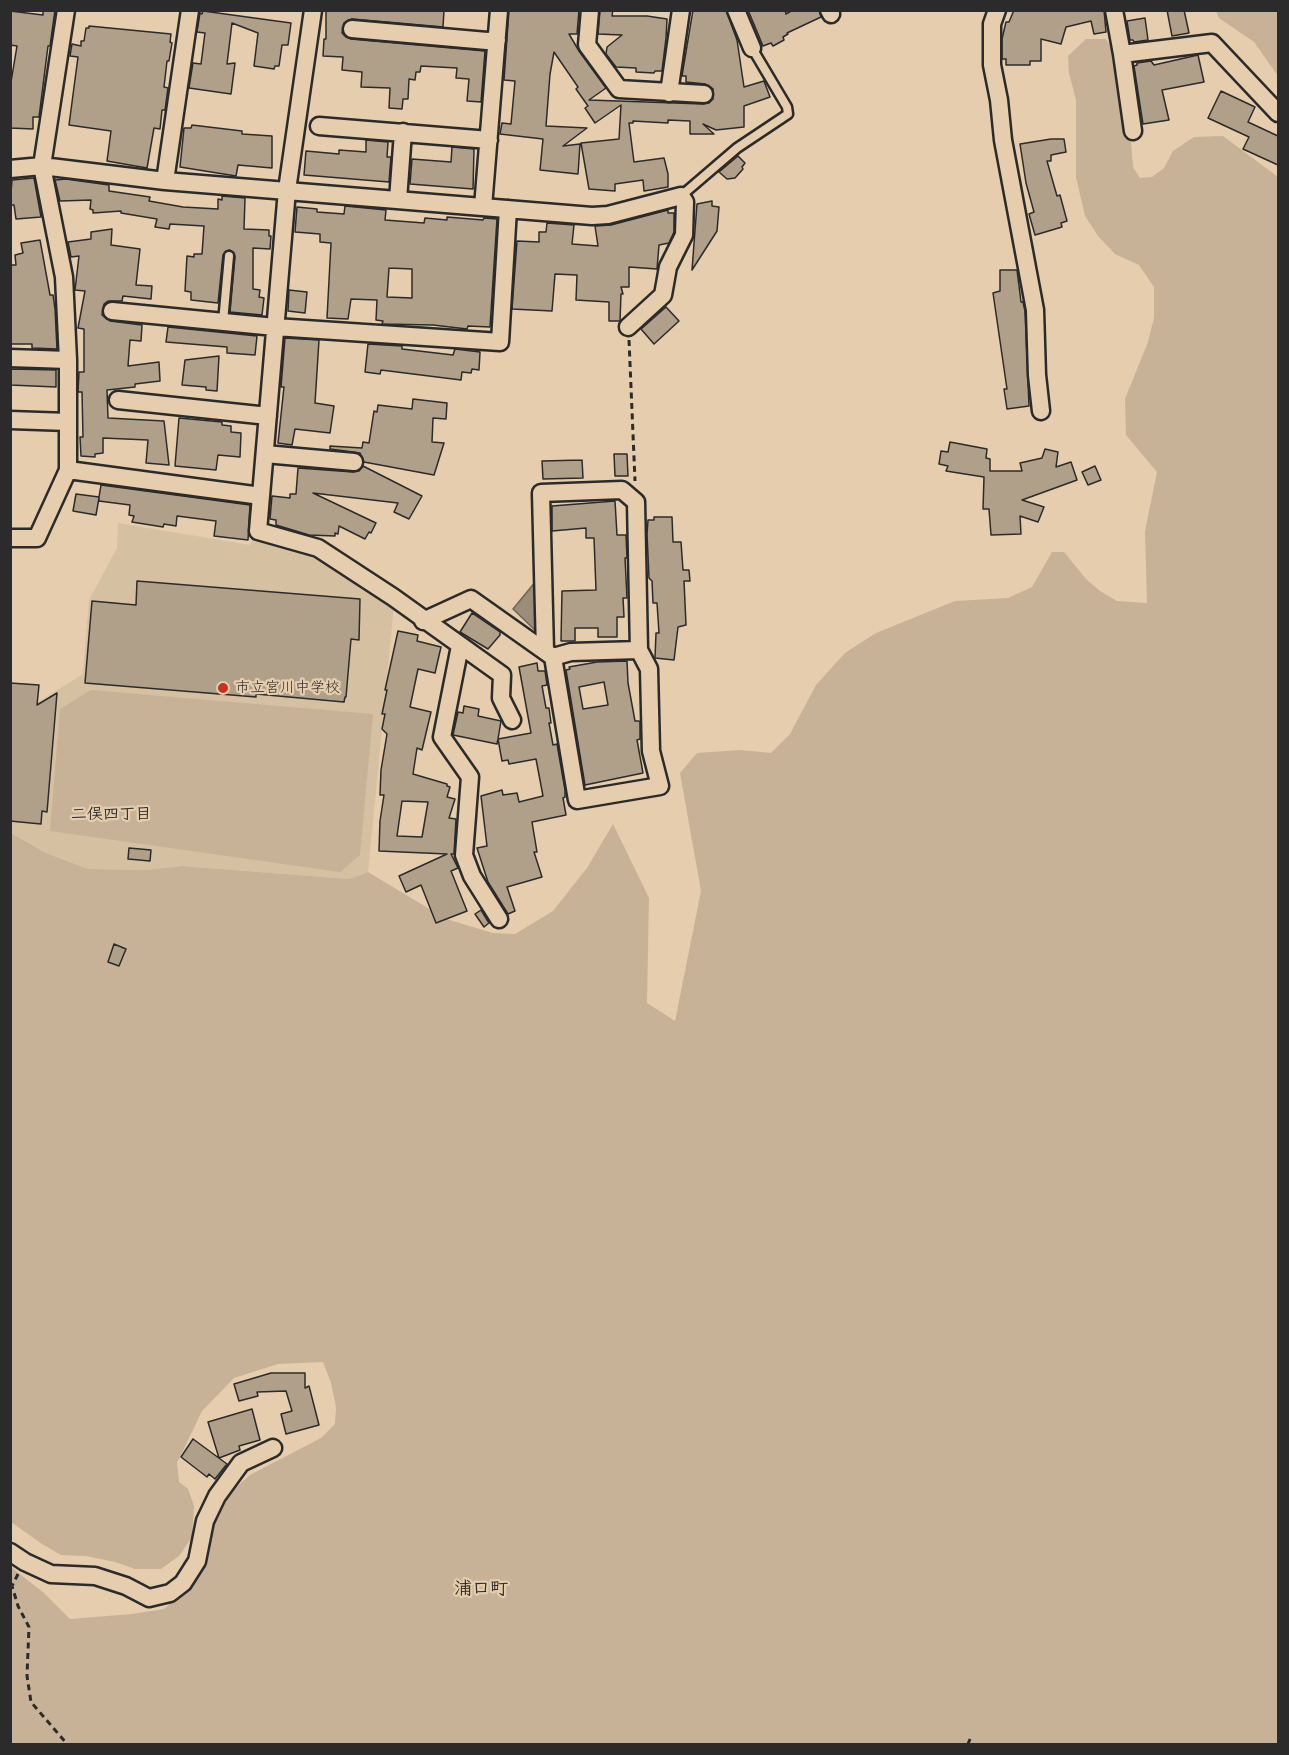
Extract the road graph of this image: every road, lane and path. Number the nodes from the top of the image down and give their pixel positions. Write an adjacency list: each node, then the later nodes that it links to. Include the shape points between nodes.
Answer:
1 (66, 10): 21 (street)
2 (190, 10): 23 (street)
3 (313, 10): 24 (street)
4 (499, 10): 11 (street)
5 (590, 10): 14 (street, via 587,45 619,89)
6 (681, 10): 14 (street)
7 (736, 10): 12 (street)
8 (997, 10): 37 (street, via 992,24 992,65 1035,310)
9 (1114, 10): 13 (street)
10 (352, 29): 11 (street)
11 (497, 40): 20 (street)
12 (752, 48): 25 (lane, via 789,114 731,153)
13 (1122, 54): 16 (street, via 1212,43); 18 (street)
14 (669, 93): 15 (street)
15 (704, 94)
16 (1278, 113)
17 (319, 126): 19 (street)
18 (1133, 131)
19 (403, 132): 20 (street); 26 (street)
20 (489, 140): 27 (street)
21 (42, 166): 22 (street); 23 (street); 35 (street, via 64,277)
22 (10, 169)
23 (165, 181): 24 (street)
24 (287, 190): 26 (street); 32 (street)
25 (681, 196): 28 (street, via 608,215); 33 (street, via 685,201 684,235 668,267 663,295)
26 (398, 200): 27 (street)
27 (483, 207): 28 (street)
28 (508, 209): 32 (street, via 500,342)
29 (229, 256): 31 (lane)
30 (112, 311): 31 (street)
31 (223, 322): 32 (street)
32 (274, 327): 38 (street)
33 (628, 327): 45 (path)
34 (10, 358): 35 (street)
35 (68, 360): 40 (street)
36 (118, 400): 38 (street)
37 (1041, 411)
38 (268, 416): 41 (street)
39 (10, 420): 40 (street)
40 (68, 422): 43 (street)
41 (265, 454): 42 (street); 44 (street)
42 (354, 462)
43 (68, 470): 44 (street); 46 (street, via 37,538)
44 (261, 496): 47 (street, via 258,531 318,548)
45 (636, 502): 49 (street); 50 (street, via 622,490 541,493)
46 (10, 538)
47 (423, 621): 48 (street); 50 (street, via 471,599)
48 (460, 646): 51 (street, via 501,675 501,698); 52 (street, via 442,737 470,777 464,855 472,876)
49 (639, 650): 50 (street); 50 (street, via 650,669 651,751 660,786 577,800)
50 (549, 654)
51 (512, 720)
52 (499, 919)
53 (273, 1448): 55 (street, via 241,1462 205,1521 197,1561 183,1583 170,1593 149,1598 95,1576 51,1574)
54 (10, 1552): 55 (street)
55 (25, 1562): 57 (path, via 12,1586 29,1627 27,1676 31,1702)
56 (970, 1739): 58 (path)
57 (68, 1744)
58 (968, 1744)

